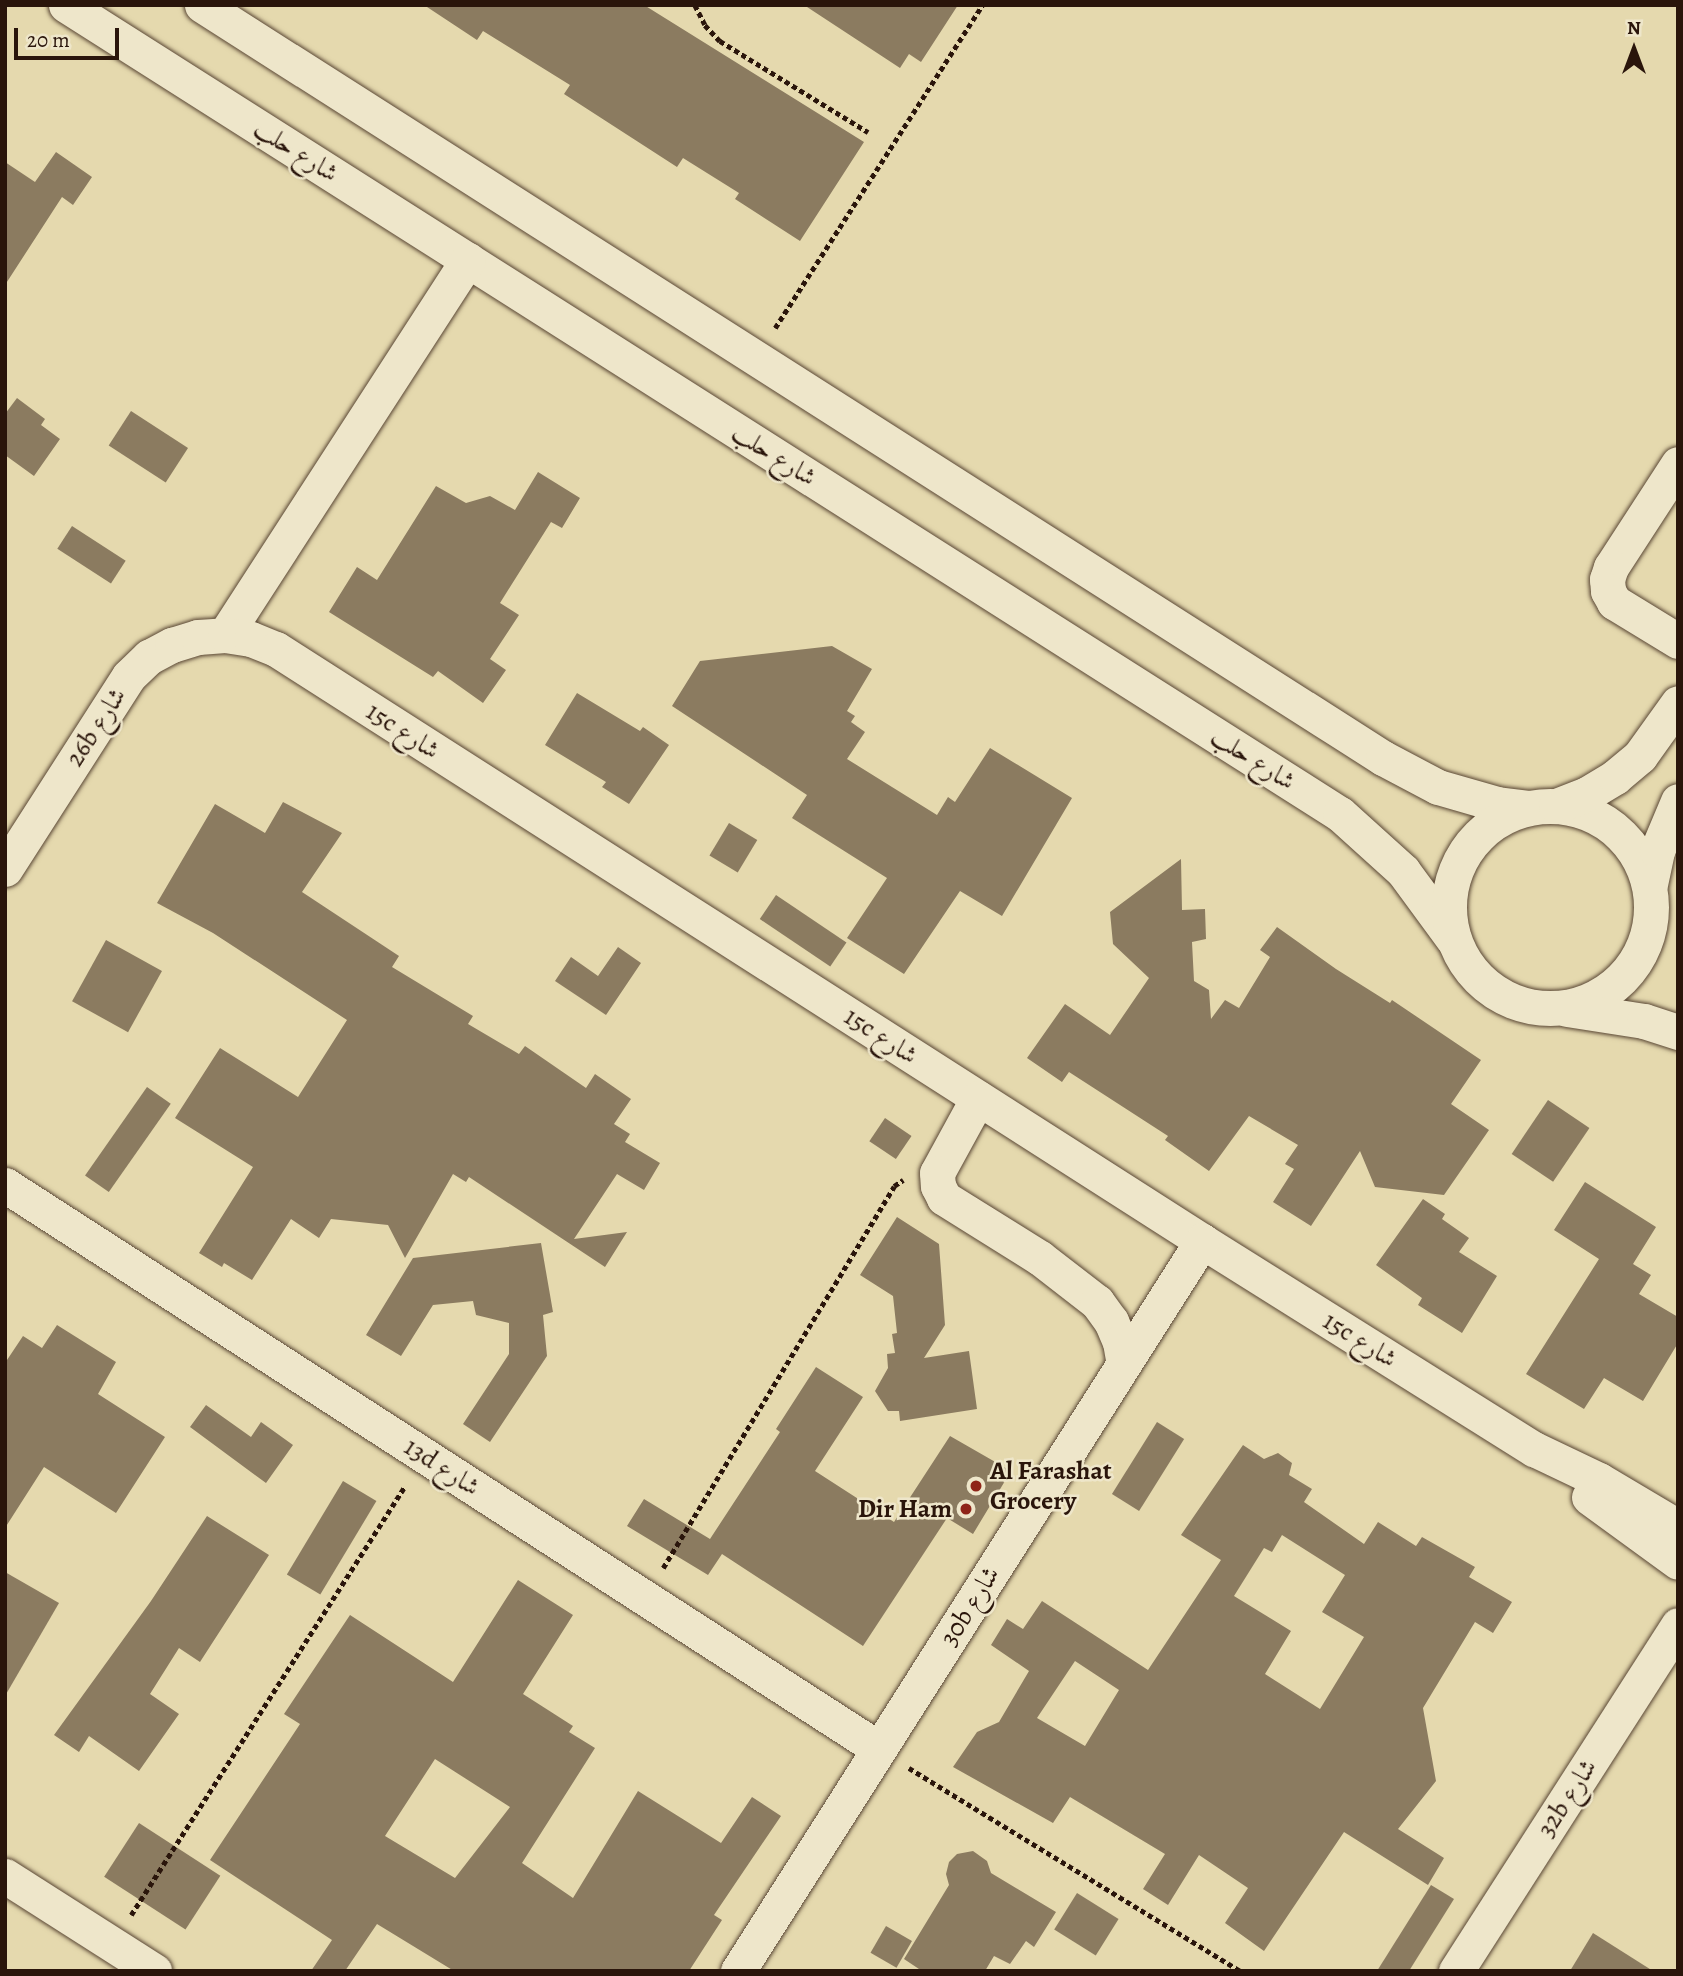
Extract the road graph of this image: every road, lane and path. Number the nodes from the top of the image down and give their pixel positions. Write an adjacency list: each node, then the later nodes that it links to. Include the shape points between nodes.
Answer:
1 (66, 5): 6 (street, شارع حلب)
2 (202, 5): 7 (street)
3 (695, 5): 5 (path, via 720,41)
4 (982, 5): 7 (path)
5 (868, 132)
6 (468, 260): 9 (street); 17 (street, شارع حلب, via 1340,814 1403,871)
7 (755, 358): 13 (street, via 1410,774 1467,797)
8 (1678, 464): 10 (street, via 1607,579 1614,602)
9 (225, 635): 14 (street, 26b شارع, via 172,645 149,657 129,676); 20 (street, 15c شارع, via 276,649)
10 (1678, 641)
11 (1678, 703): 13 (street, via 1640,756 1615,778 1587,794)
12 (1678, 801): 15 (street, via 1657,851)
13 (1542, 807): 15 (street, via 1582,811 1606,822 1641,860); 17 (street, via 1501,818 1479,834 1461,857 1451,883 1448,911)
14 (5, 869)
15 (1651, 891): 16 (street); 18 (street, via 1651,925 1630,971 1589,1002)
16 (1678, 927)
17 (1453, 939): 18 (street, via 1465,964 1484,985 1508,1000 1535,1008)
18 (1564, 1008): 19 (street, via 1631,1018)
19 (1678, 1032)
20 (978, 1098): 21 (street); 23 (street, 15c شارع)
21 (937, 1173): 24 (street, via 944,1198 1040,1258 1097,1302 1111,1321); 29 (path, via 922,1173 894,1186)
22 (5, 1185): 26 (street, 13d شارع)
23 (1202, 1241): 24 (street, 30b شارع); 25 (street, 15c شارع)
24 (1124, 1364): 31 (street, 30b شارع)
25 (1534, 1449): 27 (street, 15c شارع, via 1599,1480); 28 (street, 15c شارع, via 1587,1496)
26 (424, 1455): 29 (street, 13d شارع); 33 (path)
27 (1678, 1527)
28 (1678, 1562)
29 (645, 1598): 31 (street, 13d شارع)
30 (1678, 1625): 37 (street, 32b شارع)
31 (879, 1749): 35 (street, 30b شارع); 36 (path)
32 (5, 1876): 33 (street)
33 (113, 1944): 34 (street)
34 (154, 1971)
35 (738, 1971)
36 (1240, 1971)
37 (1456, 1971)

